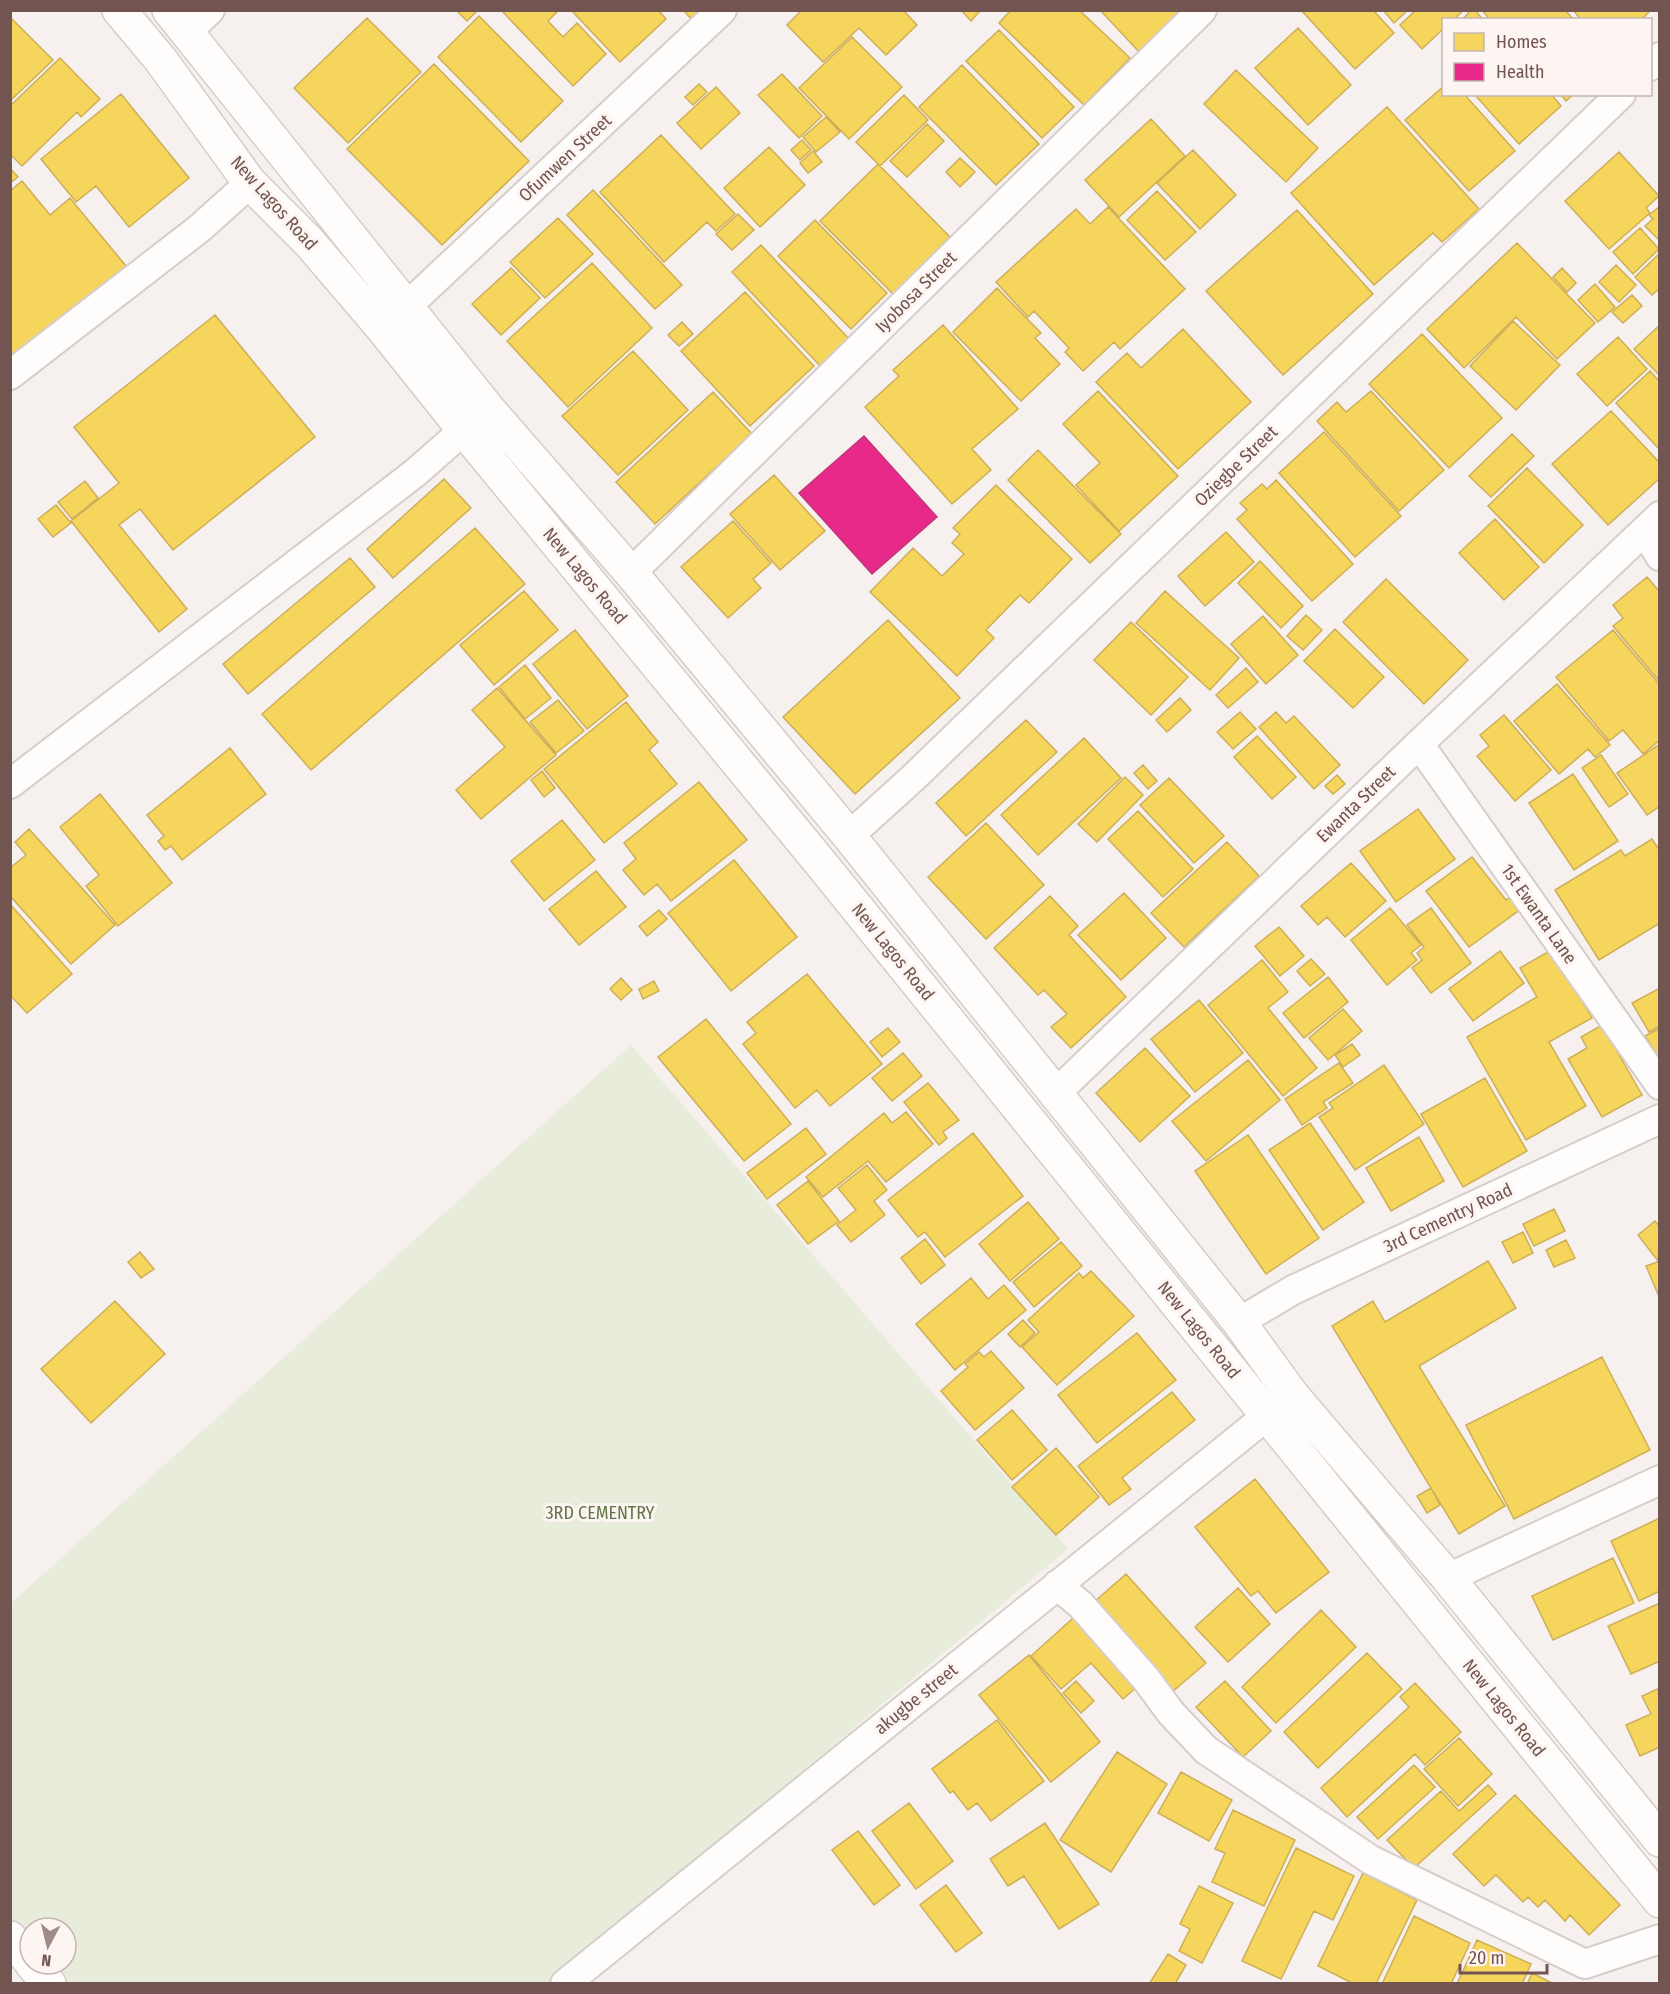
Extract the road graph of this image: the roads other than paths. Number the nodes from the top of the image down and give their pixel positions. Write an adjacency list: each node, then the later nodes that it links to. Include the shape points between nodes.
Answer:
1 (119, 10): 6 (main road, New Lagos Road, via 160,59)
2 (722, 10): 7 (street, Ofumwen Street)
3 (1202, 10): 12 (street, Iyobosa Street)
4 (189, 18): 7 (main road, New Lagos Road)
5 (1619, 96): 15 (street, Oziegbe Street)
6 (250, 183): 8 (street, via 200,228); 9 (main road, New Lagos Road, via 316,250)
7 (406, 305): 12 (main road, New Lagos Road, via 489,410)
8 (10, 375)
9 (464, 430): 14 (street, via 415,473); 20 (main road, New Lagos Road)
10 (1652, 524): 11 (street); 13 (street, Ewanta Street)
11 (1659, 556)
12 (631, 573): 15 (main road, New Lagos Road)
13 (1419, 744): 16 (street, 1st Ewanta Lane); 17 (street, Ewanta Street)
14 (10, 784)
15 (849, 836): 17 (main road, New Lagos Road)
16 (1659, 1085)
17 (1055, 1094): 19 (main road, New Lagos Road)
18 (1659, 1119): 19 (street, 3rd Cementry Road, via 1293,1290)
19 (1239, 1322): 22 (main road, New Lagos Road, via 1292,1395)
20 (1268, 1415): 23 (street, akugbe street); 25 (main road, New Lagos Road)
21 (1659, 1480): 22 (street)
22 (1448, 1578): 24 (main road, New Lagos Road)
23 (1057, 1585): 26 (street, via 1081,1605 1206,1750 1371,1860 1585,1964); 27 (street, akugbe street)
24 (1659, 1840)
25 (1659, 1901)
26 (1659, 1939)
27 (565, 1983)

